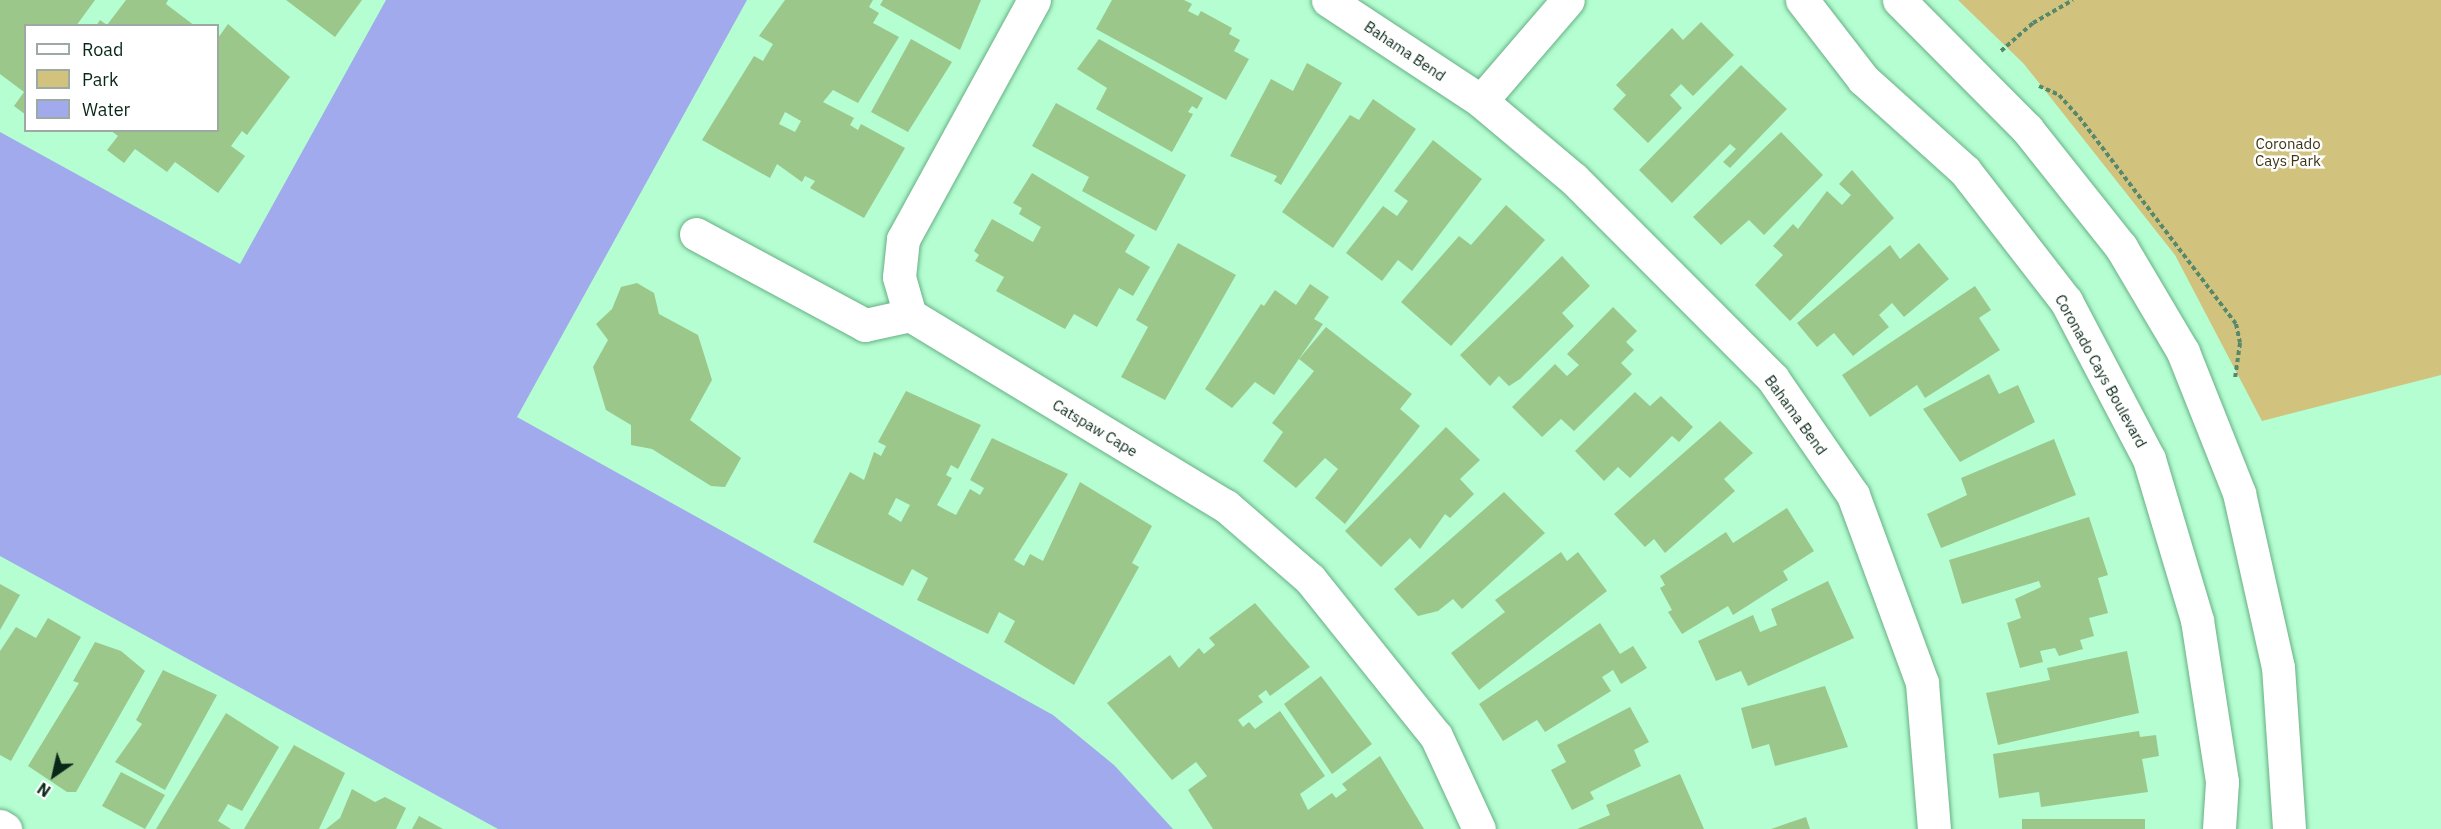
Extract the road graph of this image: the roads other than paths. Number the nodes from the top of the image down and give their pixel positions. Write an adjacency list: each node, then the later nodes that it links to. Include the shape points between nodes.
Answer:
1 (1034, 0): 8 (street, via 903,239 899,277)
2 (1328, 0): 6 (street, Bahama Bend)
3 (1568, 0): 6 (street)
4 (1803, 0): 13 (street, Coronado Cays Boulevard, via 1863,79 1965,171 2066,301 2149,459 2197,620 2222,782)
5 (1899, 0): 14 (street, via 2034,138 2121,247 2184,351 2239,493 2278,667)
6 (1481, 101): 12 (street, Bahama Bend, via 1574,179 1773,378 1853,495 1922,682)
7 (696, 234): 8 (street, via 865,324)
8 (910, 315): 11 (street, Catspaw Cape, via 1226,506 1310,579 1436,736)
9 (0, 826): 10 (street)
10 (5, 829)
11 (1479, 829)
12 (1934, 829)
13 (2219, 829)
14 (2289, 829)

